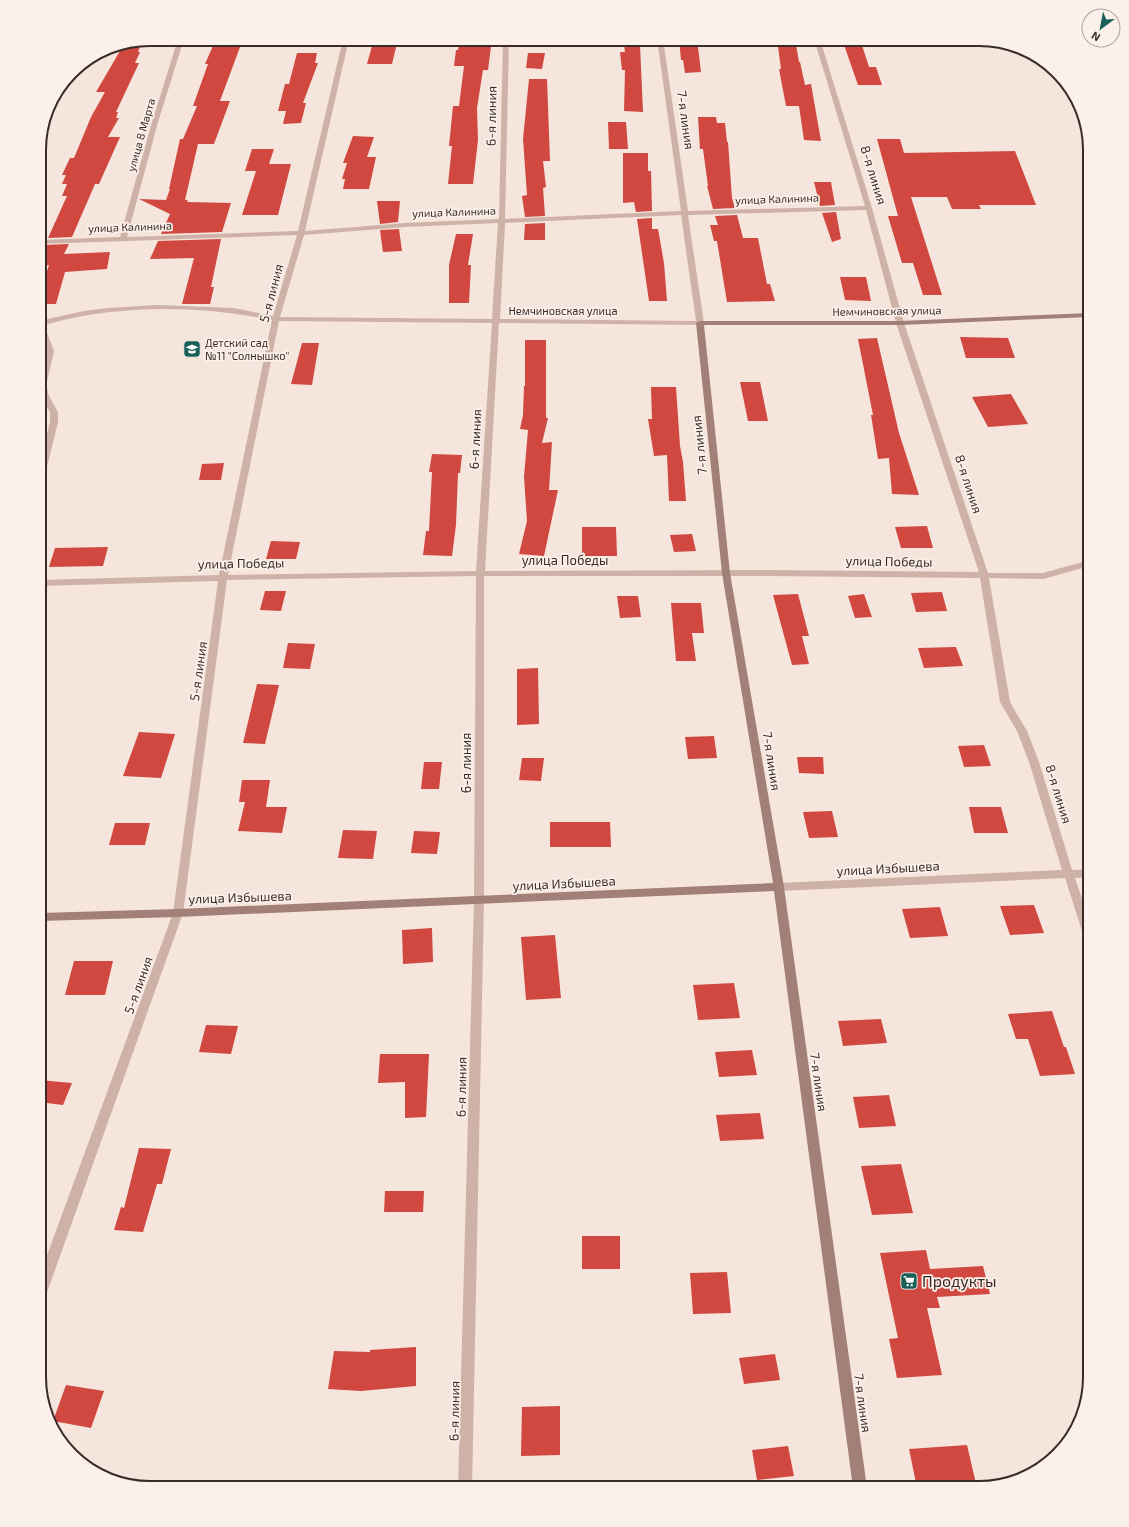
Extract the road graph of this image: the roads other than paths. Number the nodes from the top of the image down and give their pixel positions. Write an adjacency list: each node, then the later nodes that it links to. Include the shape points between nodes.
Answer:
1 (179, 46): 10 (street, улица 8 Марта)
2 (344, 46): 9 (street, 5-я линия)
3 (506, 46): 8 (street, 6-я линия)
4 (661, 46): 7 (street, 7-я линия)
5 (819, 46): 6 (street, 8-я линия)
6 (869, 208): 7 (street, улица Калинина); 17 (street, 8-я линия)
7 (684, 213): 8 (street, улица Калинина); 16 (street, 7-я линия)
8 (502, 221): 9 (street, улица Калинина); 14 (street, 6-я линия)
9 (301, 233): 10 (street, улица Калинина); 13 (street, 5-я линия)
10 (123, 238): 11 (street, улица Калинина)
11 (46, 242)
12 (1083, 315): 17 (main road, Немчиновская улица)
13 (276, 319): 14 (street, Немчиновская улица); 15 (street, Немчиновская улица, via 229,310 144,307 78,314); 26 (street, 5-я линия)
14 (494, 321): 16 (street, Немчиновская улица); 24 (street, 6-я линия)
15 (46, 322)
16 (700, 323): 17 (main road, Немчиновская улица); 23 (main road, 7-я линия)
17 (900, 323): 25 (street, 8-я линия)
18 (46, 340): 19 (street, via 50,351)
19 (46, 368)
20 (46, 398): 21 (street, via 54,412 54,422)
21 (46, 455)
22 (1083, 565): 25 (street, улица Победы, via 1043,576)
23 (726, 572): 24 (street, улица Победы); 25 (street, улица Победы); 30 (main road, 7-я линия)
24 (480, 574): 26 (street, улица Победы); 31 (street, 6-я линия)
25 (984, 575): 29 (street, 8-я линия, via 1005,702 1015,716 1033,758)
26 (223, 576): 27 (street, улица Победы); 32 (street, 5-я линия)
27 (46, 582)
28 (1083, 873): 29 (street, улица Избышева)
29 (1068, 874): 30 (street, улица Избышева); 34 (street, 8-я линия)
30 (779, 887): 31 (main road, улица Избышева); 37 (main road, 7-я линия)
31 (479, 900): 32 (main road, улица Избышева); 36 (street, 6-я линия)
32 (178, 914): 33 (main road, улица Избышева); 35 (street, 5-я линия)
33 (46, 917)
34 (1083, 917)
35 (46, 1276)
36 (465, 1481)
37 (859, 1481)

